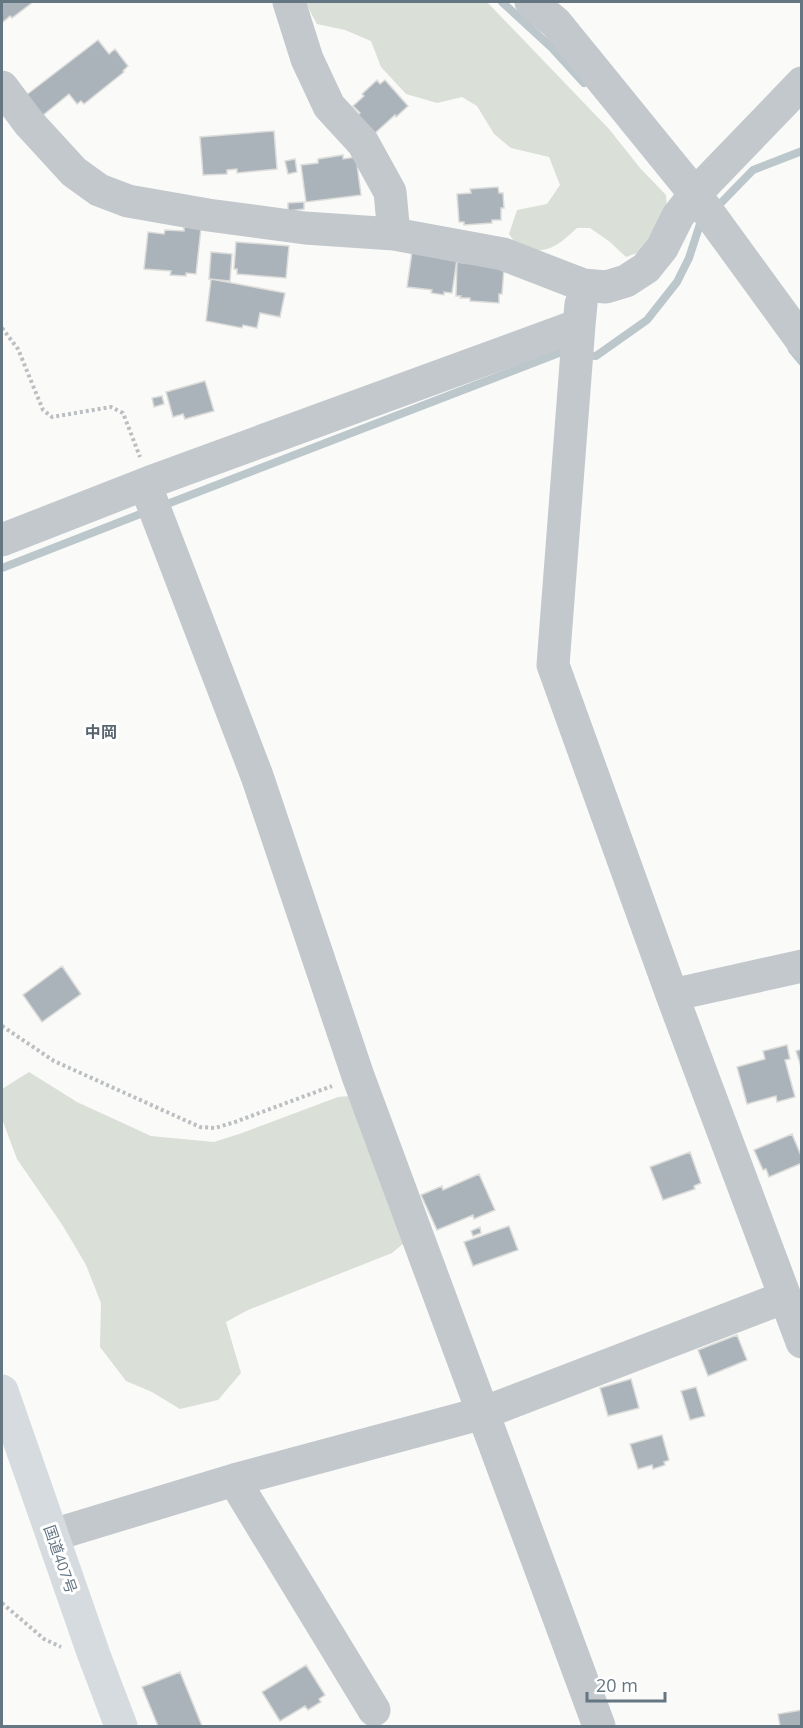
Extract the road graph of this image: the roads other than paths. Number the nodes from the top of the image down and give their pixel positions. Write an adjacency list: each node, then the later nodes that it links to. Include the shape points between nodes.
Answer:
1 (289, 2): 7 (street, via 307,59 329,106 363,143 390,192)
2 (531, 2): 6 (street, via 556,23)
3 (801, 83): 6 (street)
4 (2, 87): 5 (street)
5 (15, 128): 7 (street, via 99,190 128,201 305,228)
6 (695, 194): 8 (street, via 646,268 626,281 606,287); 10 (street)
7 (394, 234): 8 (street, via 503,254)
8 (583, 285): 9 (street)
9 (579, 325): 11 (street); 14 (street, via 553,665)
10 (801, 341)
11 (148, 483): 12 (street); 18 (street, via 256,776 358,1076)
12 (2, 540)
13 (801, 966): 14 (street)
14 (672, 995): 15 (street)
15 (785, 1297): 16 (street); 18 (street)
16 (801, 1342)
17 (2, 1391): 20 (highway, 国道407号)
18 (483, 1413): 19 (street); 23 (street)
19 (234, 1480): 20 (street); 21 (street)
20 (53, 1535): 22 (highway, 国道407号)
21 (374, 1710)
22 (121, 1726)
23 (599, 1726)

